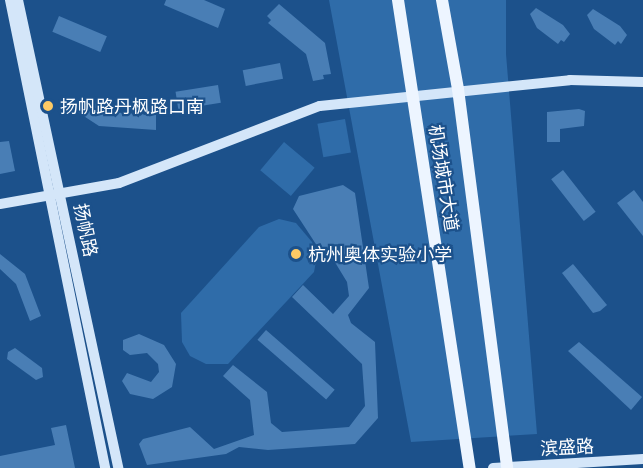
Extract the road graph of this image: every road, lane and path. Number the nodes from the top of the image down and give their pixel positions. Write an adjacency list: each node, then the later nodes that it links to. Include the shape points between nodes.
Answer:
1 (10, 0): 9 (main road)
2 (18, 0): 8 (main road, 扬帆路)
3 (398, 0): 7 (main road, 机场城市大道)
4 (442, 0): 6 (main road, 机场城市大道)
5 (643, 82): 6 (main road, via 570,80)
6 (458, 89): 7 (main road); 12 (main road, 机场城市大道)
7 (413, 95): 8 (main road, via 320,106 119,183); 15 (main road, 机场城市大道)
8 (61, 192): 9 (main road); 14 (main road, 扬帆路)
9 (49, 194): 10 (main road); 13 (main road)
10 (0, 204)
11 (643, 459): 12 (main road, 滨盛路)
12 (507, 467): 16 (main road, 滨盛路)
13 (105, 468)
14 (118, 468)
15 (470, 468)
16 (493, 468)

